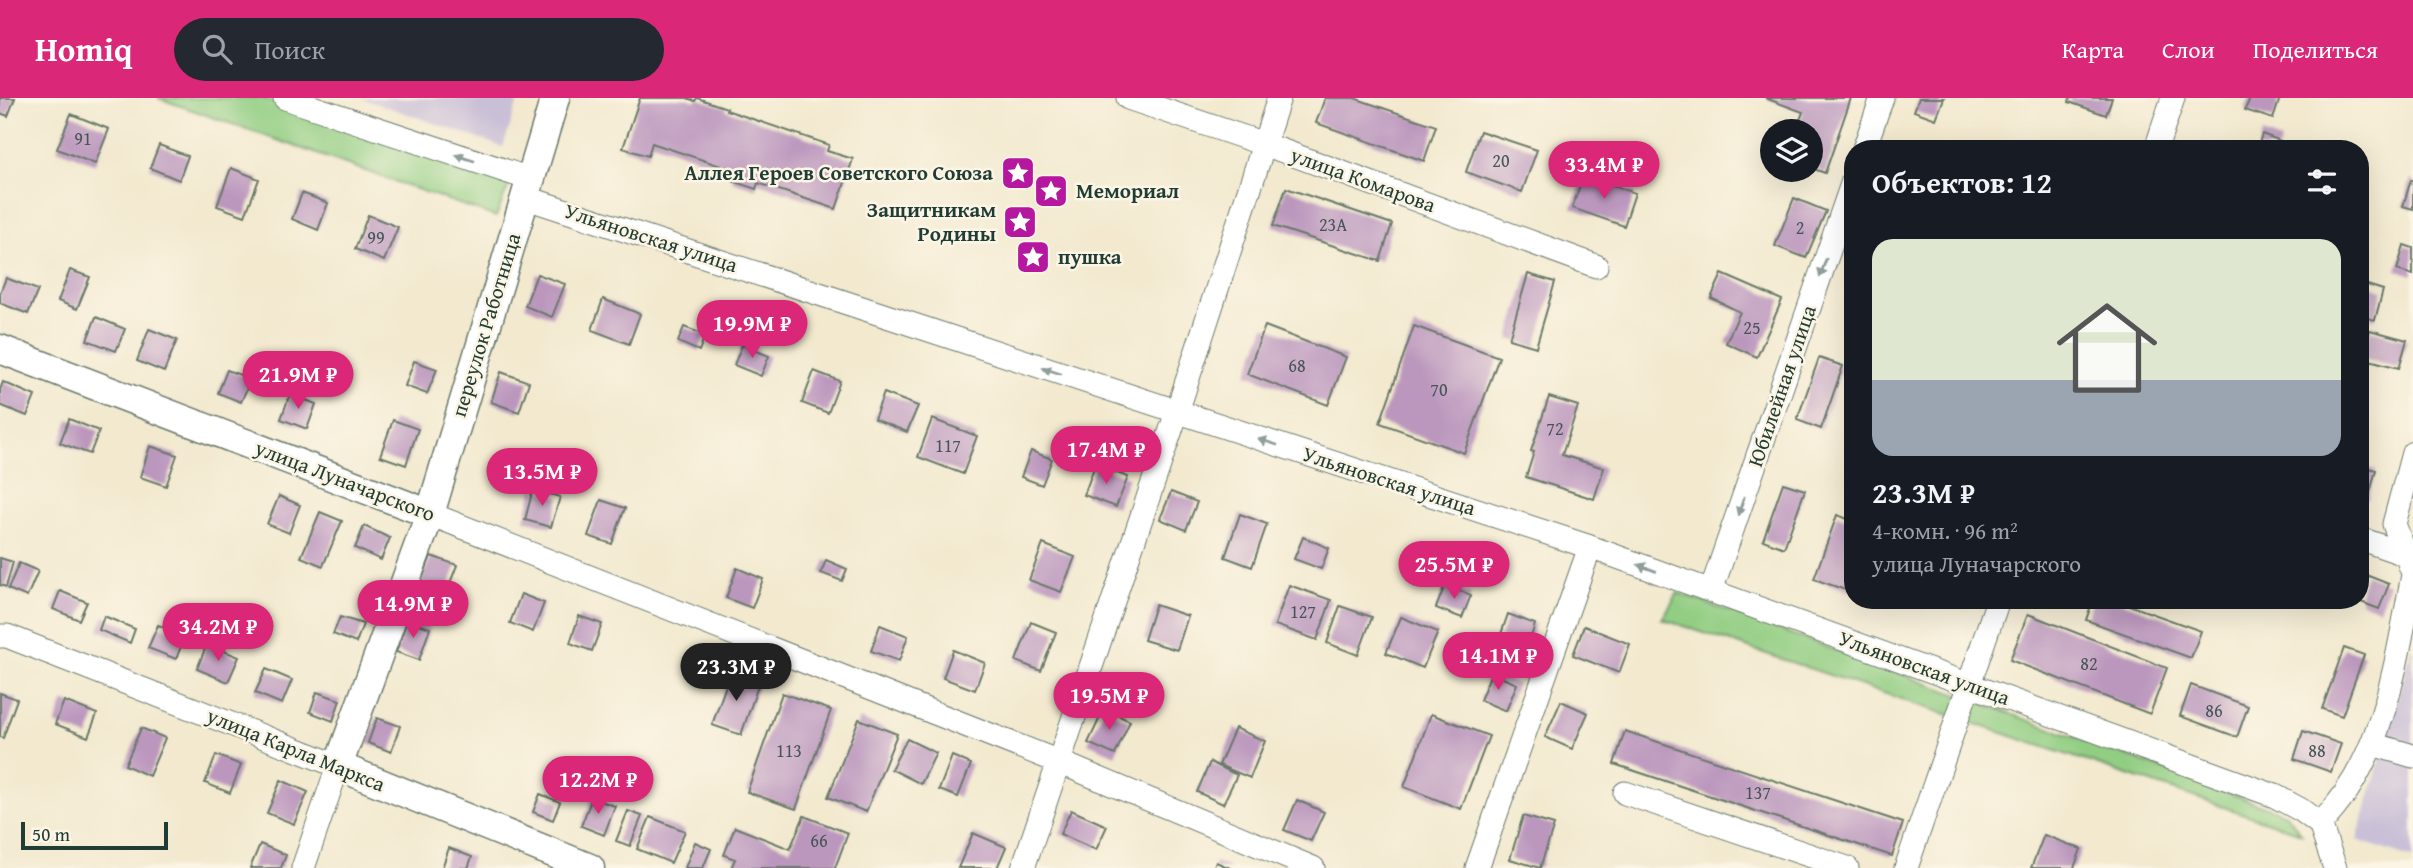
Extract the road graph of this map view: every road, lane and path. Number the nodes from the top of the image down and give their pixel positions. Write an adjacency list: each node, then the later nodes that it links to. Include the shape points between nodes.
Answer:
1 (285, 98): 10 (street, Ульяновская улица, one-way to 1)
2 (555, 98): 10 (main road, переулок Работница)
3 (1128, 98): 9 (street, улица Комарова)
4 (1279, 98): 9 (street)
5 (1882, 98): 7 (street)
6 (2173, 98): 8 (street)
7 (1867, 140)
8 (2159, 140)
9 (1264, 144): 12 (street, улица Комарова); 14 (street)
10 (527, 188): 14 (street, Ульяновская улица, one-way to 10); 16 (main road, переулок Работница)
11 (1844, 207): 20 (street, Юбилейная улица, one-way to 20)
12 (1596, 266)
13 (0, 349): 16 (main road, улица Луначарского)
14 (1177, 412): 18 (street, Ульяновская улица, one-way to 14); 26 (street)
15 (2413, 453): 19 (street, via 2394,524)
16 (430, 513): 26 (street, улица Луначарского); 27 (main road, переулок Работница)
17 (2369, 544): 19 (street)
18 (1590, 547): 20 (street, Ульяновская улица, one-way to 18); 34 (street)
19 (2411, 568): 24 (street, via 2392,681)
20 (1712, 591): 23 (street, Ульяновская улица)
21 (1995, 609): 23 (street)
22 (0, 636): 27 (street, улица Карла Маркса)
23 (1968, 683): 29 (street, Ульяновская улица, via 2275,796); 36 (street)
24 (2372, 744): 25 (street); 29 (street, via 2352,785)
25 (2413, 756)
26 (1059, 762): 32 (street); 33 (street, улица Луначарского)
27 (338, 766): 30 (street, переулок Работница); 31 (main road, улица Карла Маркса)
28 (1625, 793): 35 (street)
29 (2320, 824): 37 (street)
30 (303, 868)
31 (590, 868)
32 (1023, 868)
33 (1313, 868)
34 (1477, 868)
35 (1847, 868)
36 (1906, 868)
37 (2335, 868)

